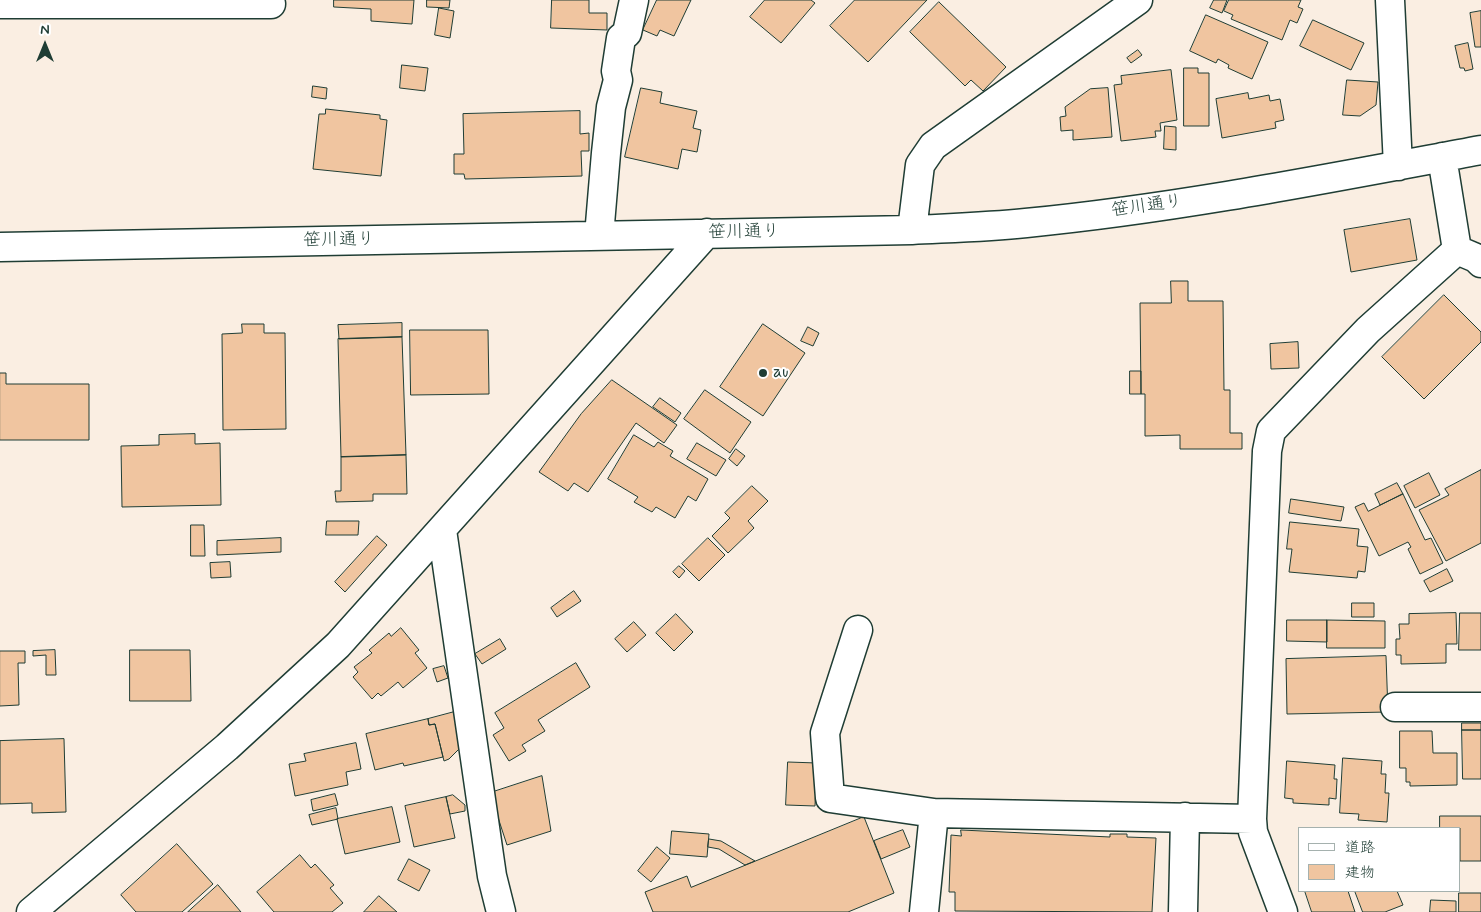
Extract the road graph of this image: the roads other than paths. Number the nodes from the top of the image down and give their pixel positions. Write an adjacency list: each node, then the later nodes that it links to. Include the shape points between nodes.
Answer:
1 (634, 0): 11 (street, via 627,33 621,38 616,71 618,80 611,107)
2 (1138, 0): 9 (street, via 933,146 920,165)
3 (1390, 0): 8 (street)
4 (0, 4): 5 (street)
5 (271, 4)
6 (1481, 150): 7 (street, 笹川通り)
7 (1442, 157): 8 (street, 笹川通り); 13 (street)
8 (1398, 166): 9 (street, 笹川通り, via 1155,207 1025,223)
9 (912, 230): 10 (street, 笹川通り)
10 (707, 233): 11 (street, 笹川通り); 15 (street)
11 (599, 236): 12 (street, 笹川通り)
12 (0, 247)
13 (1457, 250): 14 (street); 21 (street, via 1368,330 1271,431 1267,450)
14 (1481, 263)
15 (442, 530): 22 (street, via 338,645 227,747); 23 (street, via 492,876)
16 (858, 630): 19 (street, via 825,733 830,798)
17 (1396, 707): 18 (street)
18 (1481, 707)
19 (934, 814): 20 (street); 24 (street)
20 (1185, 818): 21 (street); 25 (street)
21 (1252, 819): 26 (street, via 1253,832)
22 (31, 912)
23 (501, 912)
24 (924, 912)
25 (1182, 912)
26 (1283, 912)

